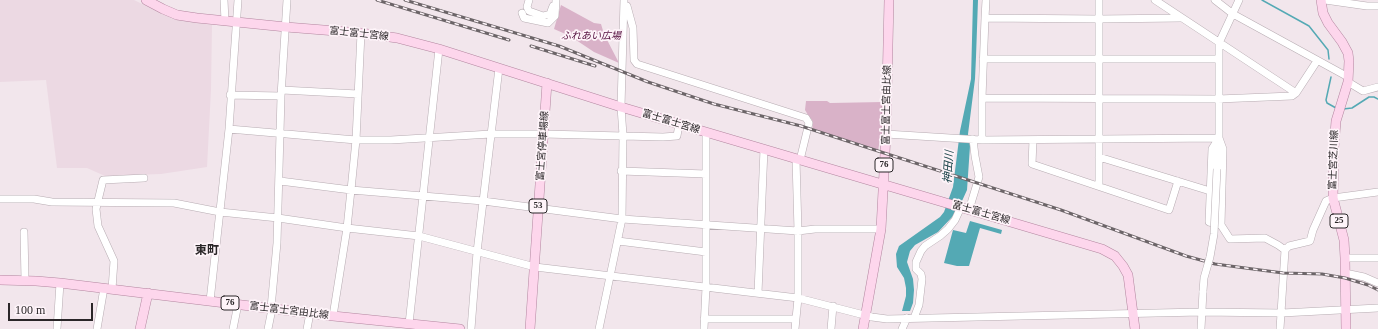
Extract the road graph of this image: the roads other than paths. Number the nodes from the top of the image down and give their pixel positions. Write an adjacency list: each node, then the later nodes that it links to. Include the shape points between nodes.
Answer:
1 (146, 0): 23 (main road, 富士富士宮線, via 177,15)
2 (224, 0): 23 (street)
3 (238, 0): 24 (street)
4 (287, 0): 25 (street)
5 (529, 0): 6 (street, via 529,11 543,16 550,14)
6 (553, 0)
7 (556, 0): 18 (street, via 555,16 548,23 524,18)
8 (624, 0): 44 (street); 62 (street, via 633,28 634,60 637,64 806,118 809,123)
9 (889, 0): 51 (main road, 富士富士宮由比線 / 76)
10 (986, 0): 20 (street)
11 (1099, 0): 22 (street)
12 (1155, 0): 21 (street)
13 (1215, 0): 19 (street)
14 (1239, 0): 19 (street)
15 (1321, 0): 34 (main road, 富士宮芝川線 / 25, via 1328,23 1348,53)
16 (1325, 0): 17 (street)
17 (1378, 6)
18 (522, 12)
19 (1233, 14): 27 (street); 32 (street)
20 (985, 18): 22 (street); 29 (street)
21 (1181, 18): 22 (street); 27 (street)
22 (1099, 20): 30 (street)
23 (225, 21): 24 (main road, 富士富士宮線)
24 (236, 22): 25 (main road, 富士富士宮線); 40 (street)
25 (286, 27): 26 (main road, 富士富士宮線); 37 (street)
26 (361, 33): 28 (main road, 富士富士宮線, via 397,38); 39 (street)
27 (1218, 43): 31 (street); 38 (street)
28 (439, 49): 33 (main road, 富士富士宮線); 53 (street)
29 (983, 59): 30 (street); 41 (street)
30 (1099, 59): 31 (street); 42 (street)
31 (1218, 59): 43 (street)
32 (1317, 61): 34 (street); 38 (street)
33 (499, 68): 35 (main road, 富士富士宮線); 49 (street)
34 (1348, 79): 36 (street, via 1362,91); 75 (main road, 富士宮芝川線 / 25, via 1336,121)
35 (547, 83): 44 (main road, 富士富士宮線); 50 (main road, 富士宮停車場線 / 53)
36 (1378, 87)
37 (282, 93): 39 (street); 40 (street); 48 (street)
38 (1296, 93): 43 (street, via 1292,96)
39 (358, 94): 57 (street)
40 (230, 95): 46 (street)
41 (982, 98): 42 (street); 58 (street)
42 (1099, 98): 43 (street); 54 (street)
43 (1218, 99): 55 (street)
44 (621, 107): 45 (main road, 富士富士宮線); 52 (street)
45 (679, 124): 47 (main road, 富士富士宮線); 52 (street, via 677,136)
46 (229, 129): 48 (street); 80 (street)
47 (706, 132): 60 (main road, 富士富士宮線); 64 (street)
48 (281, 133): 57 (street); 66 (street)
49 (491, 134): 50 (street); 53 (street); 76 (street)
50 (544, 134): 52 (street); 79 (main road, 富士宮停車場線 / 53)
51 (886, 134): 56 (street); 68 (main road, 富士富士宮由比線 / 76)
52 (623, 135): 63 (street)
53 (430, 138): 57 (street); 73 (street)
54 (1099, 138): 55 (street); 59 (street); 61 (street)
55 (1219, 138): 71 (street, via 1212,149); 84 (street, via 1223,149); 115 (street, bridge, via 1214,234 1204,278)
56 (971, 139): 58 (street); 78 (street, via 979,177)
57 (356, 140): 70 (street)
58 (982, 140): 59 (street)
59 (1033, 140): 69 (street, via 1032,164)
60 (764, 149): 62 (main road, 富士富士宮線); 86 (street)
61 (1099, 157): 67 (street); 69 (street)
62 (798, 160): 68 (main road, 富士富士宮線); 88 (street)
63 (621, 171): 64 (street); 82 (street)
64 (706, 174): 83 (street)
65 (144, 178): 77 (street, via 103,180)
66 (280, 181): 70 (street); 81 (street)
67 (1178, 181): 69 (street, via 1169,210); 71 (street)
68 (883, 185): 78 (main road, 富士富士宮線); 87 (main road, 富士富士宮由比線 / 76)
69 (1099, 186)
70 (351, 190): 73 (street); 85 (street)
71 (1210, 191): 84 (street, via 1209,222)
72 (1378, 192): 75 (street)
73 (423, 195): 76 (street); 90 (street)
74 (0, 198): 77 (street)
75 (1333, 198): 92 (street, via 1326,201 1310,241 1289,246); 95 (main road, 富士宮芝川線 / 25, via 1344,240)
76 (483, 201): 79 (street); 93 (street)
77 (98, 202): 80 (street, via 174,203); 105 (street, via 98,226 114,261)
78 (963, 208): 118 (main road, 富士富士宮線, via 1102,249 1115,256 1128,275); 121 (street, via 948,229 921,251 916,262 916,269 922,279 919,305)
79 (538, 209): 82 (street); 97 (main road, 富士宮停車場線 / 53)
80 (220, 212): 81 (street); 109 (street)
81 (278, 218): 85 (street); 112 (street)
82 (622, 219): 83 (street); 91 (street)
83 (706, 225): 86 (street); 94 (street)
84 (1221, 225): 92 (street, via 1230,239 1265,238)
85 (347, 228): 90 (street); 120 (street)
86 (761, 229): 88 (street); 106 (street)
87 (881, 229): 88 (street); 119 (main road, 富士富士宮由比線 / 76)
88 (798, 231): 108 (street)
89 (24, 232): 101 (street)
90 (419, 236): 93 (street); 124 (street)
91 (618, 241): 94 (street); 99 (street)
92 (1285, 250): 117 (street)
93 (477, 252): 97 (street); 132 (street)
94 (706, 252): 104 (street)
95 (1345, 258): 96 (street); 98 (main road, 富士宮芝川線 / 25)
96 (1378, 258)
97 (535, 268): 99 (street); 133 (main road, 富士宮停車場線 / 53)
98 (1345, 273): 103 (street); 114 (main road, 富士宮芝川線 / 25)
99 (610, 276): 104 (street); 134 (street)
100 (0, 280): 101 (main road, 富士富士宮由比線 / 76)
101 (25, 280): 102 (main road, 富士富士宮由比線 / 76)
102 (60, 283): 105 (main road, 富士富士宮由比線 / 76); 125 (street)
103 (1378, 283)
104 (706, 287): 106 (street); 122 (street)
105 (108, 289): 107 (main road, 富士富士宮由比線 / 76); 126 (street)
106 (758, 293): 108 (street)
107 (148, 294): 109 (main road, 富士富士宮由比線 / 76); 127 (main road)
108 (798, 298): 111 (street); 123 (street)
109 (210, 301): 110 (main road, 富士富士宮由比線 / 76)
110 (238, 304): 112 (main road, 富士富士宮由比線 / 76); 128 (street)
111 (833, 306): 119 (street); 137 (street)
112 (272, 308): 116 (main road, 富士富士宮由比線 / 76); 129 (street)
113 (1378, 308): 114 (street)
114 (1346, 309): 117 (street); 143 (main road, 富士宮芝川線 / 25)
115 (1201, 312): 117 (street); 118 (street); 141 (street)
116 (310, 313): 120 (main road, 富士富士宮由比線 / 76); 130 (street)
117 (1282, 313): 142 (street)
118 (1133, 314): 121 (street); 140 (main road, 富士富士宮線)
119 (866, 315): 121 (street, via 887,319); 138 (main road, 富士富士宮由比線 / 76)
120 (333, 316): 124 (main road, 富士富士宮由比線 / 76)
121 (910, 318): 139 (street)
122 (704, 319): 123 (street); 135 (street)
123 (796, 319): 136 (street)
124 (409, 324): 131 (main road, 富士富士宮由比線 / 76)
125 (57, 329)
126 (97, 329)
127 (140, 329)
128 (233, 329)
129 (268, 329)
130 (307, 329)
131 (460, 329)
132 (471, 329)
133 (530, 329)
134 (599, 329)
135 (704, 329)
136 (795, 329)
137 (831, 329)
138 (863, 329)
139 (902, 329)
140 (1135, 329)
141 (1201, 329)
142 (1280, 329)
143 (1346, 329)

